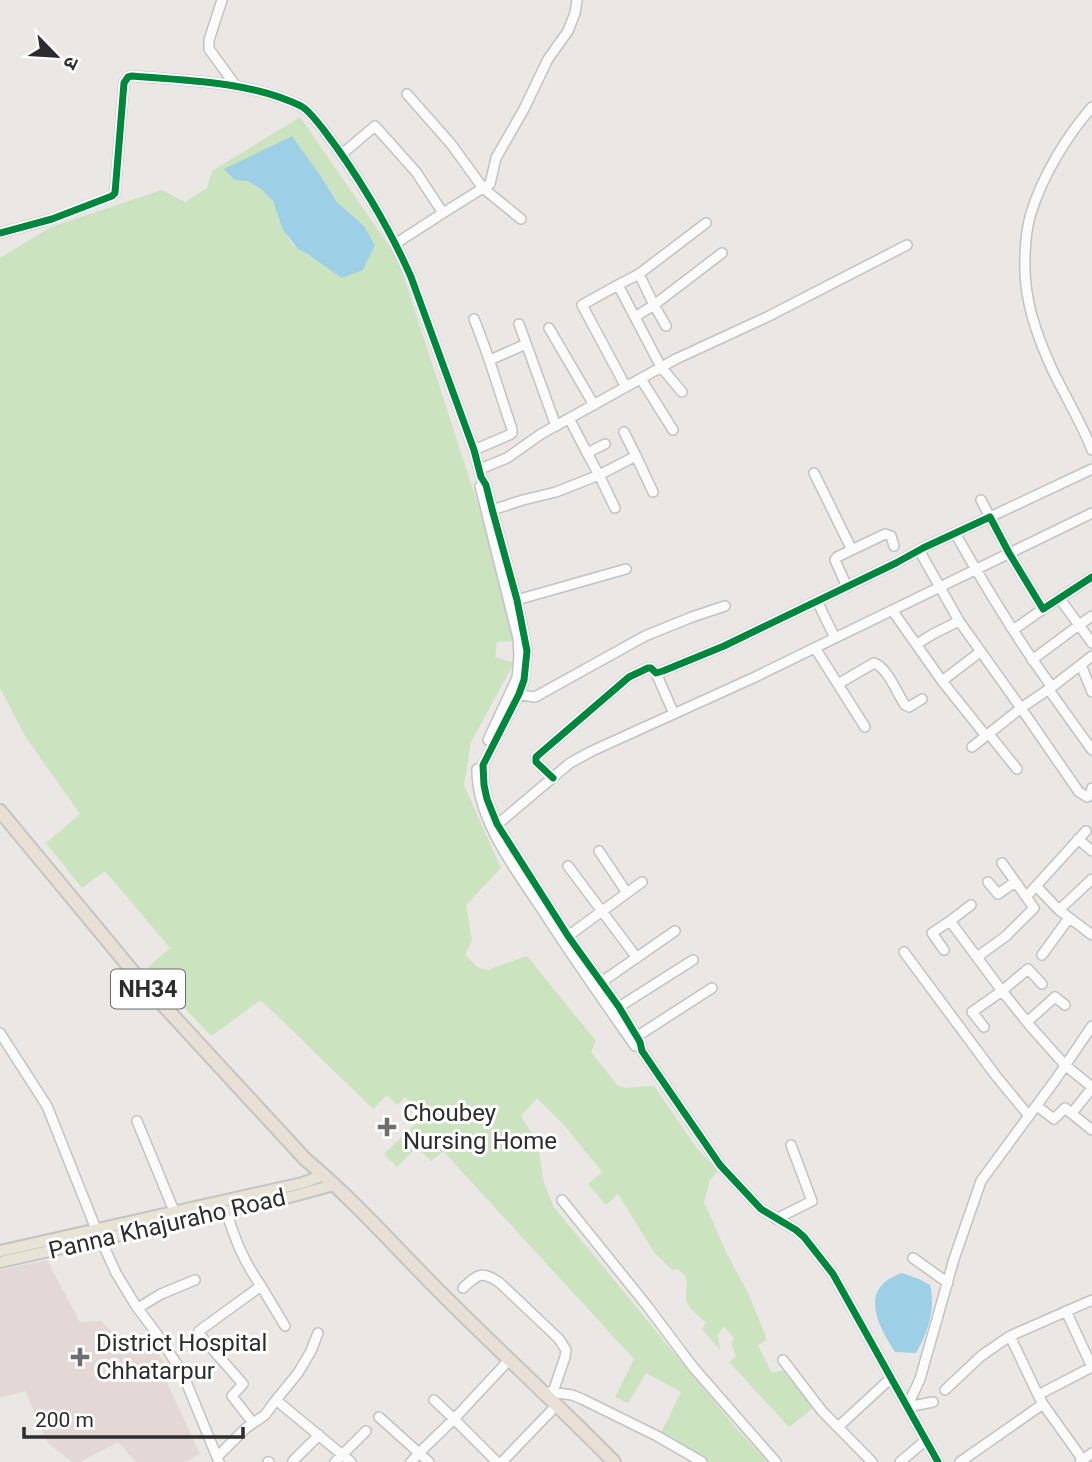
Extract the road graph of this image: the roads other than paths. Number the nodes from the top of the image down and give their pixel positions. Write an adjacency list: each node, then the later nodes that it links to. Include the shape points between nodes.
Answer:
1 (222, 0): 3 (street, via 209,49)
2 (577, 0): 7 (street, via 568,31 537,78 496,158 490,184)
3 (236, 86): 6 (street, via 301,106); 11 (street, via 128,77 115,193 52,219)
4 (407, 94): 7 (street)
5 (1092, 107): 36 (street, via 1043,183 1030,215 1025,268 1035,325)
6 (342, 154): 8 (street, via 375,126 416,172); 12 (street)
7 (483, 188): 8 (street); 9 (street)
8 (443, 213): 12 (street)
9 (521, 219)
10 (706, 223): 15 (street)
11 (0, 233)
12 (396, 244): 35 (street)
13 (907, 246): 25 (street)
14 (722, 253): 17 (street)
15 (639, 274): 16 (street); 17 (street)
16 (618, 285): 18 (street); 27 (street, via 582,305)
17 (654, 305): 18 (street); 21 (street)
18 (635, 317): 25 (street)
19 (474, 319): 24 (street)
20 (519, 324): 23 (street)
21 (666, 326)
22 (549, 328): 29 (street)
23 (526, 344): 24 (street); 31 (street)
24 (489, 360): 35 (street, via 512,433)
25 (661, 367): 26 (street); 28 (street)
26 (641, 379): 27 (street); 32 (street)
27 (626, 387): 29 (street)
28 (682, 392)
29 (594, 405): 30 (street)
30 (569, 418): 31 (street); 37 (street)
31 (556, 426): 40 (street)
32 (673, 430)
33 (624, 432): 38 (street)
34 (604, 444): 37 (street)
35 (474, 450): 40 (street)
36 (1092, 450)
37 (587, 453): 42 (street)
38 (636, 456): 42 (street); 43 (street)
39 (1092, 469): 48 (street)
40 (480, 473): 46 (street, via 480,489)
41 (814, 473): 51 (street)
42 (599, 475): 45 (street); 46 (street)
43 (653, 492)
44 (981, 500): 48 (street)
45 (615, 508)
46 (489, 511): 60 (street)
47 (1092, 513): 53 (street)
48 (990, 517): 49 (street); 53 (street)
49 (955, 533): 52 (street); 55 (street)
50 (894, 545): 51 (street, via 885,534)
51 (852, 550): 57 (street, via 835,559)
52 (919, 550): 57 (street); 58 (street)
53 (1009, 553): 55 (street); 63 (street)
54 (626, 569): 60 (street)
55 (975, 570): 58 (street); 68 (street)
56 (1092, 577): 59 (street)
57 (847, 587): 61 (street)
58 (941, 587): 64 (street); 66 (street)
59 (1060, 599): 63 (street); 67 (street)
60 (513, 601): 82 (street, via 519,656)
61 (817, 601): 69 (street); 77 (street)
62 (725, 606): 82 (street, via 645,636 535,696)
63 (1043, 609): 68 (street)
64 (892, 610): 69 (street); 71 (street)
65 (1092, 616): 67 (street)
66 (959, 621): 71 (street); 73 (street)
67 (1079, 625): 70 (street); 75 (street)
68 (1013, 630): 75 (street)
69 (835, 638): 72 (street)
70 (1092, 643)
71 (917, 645): 78 (street)
72 (815, 648): 79 (street); 85 (street)
73 (980, 652): 78 (street); 84 (street)
74 (1092, 656): 76 (street)
75 (1032, 660): 80 (street)
76 (1081, 665): 80 (street); 81 (street)
77 (656, 673): 85 (street); 91 (street, via 648,668 629,677 536,757)
78 (942, 681): 87 (street)
79 (838, 684): 83 (street, via 874,663 883,669 905,705); 86 (street)
80 (1051, 688): 84 (street); 89 (street)
81 (1092, 692)
82 (515, 694): 94 (street, via 477,768 477,787)
83 (922, 699)
84 (1021, 708): 87 (street); 92 (street, via 1079,792 1087,797)
85 (674, 714): 91 (street, via 592,751)
86 (865, 727)
87 (987, 735): 88 (street); 90 (street)
88 (972, 747)
89 (1092, 750)
90 (1017, 769)
91 (553, 778): 94 (street)
92 (1092, 788)
93 (0, 811): 141 (highway, NH34, via 140,980)
94 (494, 827): 115 (street); 132 (street, via 583,972)
95 (1086, 831): 96 (street)
96 (1078, 839): 98 (street); 105 (street)
97 (599, 851): 106 (street)
98 (1092, 851)
99 (1002, 863): 104 (street)
100 (568, 866): 110 (street)
101 (1092, 879): 109 (street)
102 (642, 882): 106 (street)
103 (988, 882): 104 (street, via 998,894)
104 (1015, 882): 107 (street)
105 (1036, 886): 107 (street); 109 (street)
106 (627, 893): 110 (street)
107 (1026, 897): 119 (street, via 1034,908)
108 (971, 905): 112 (street)
109 (1059, 910): 111 (street)
110 (602, 912): 115 (street); 120 (street)
111 (1069, 918): 114 (street); 118 (street)
112 (950, 921): 116 (street, via 932,933); 119 (street)
113 (675, 931): 120 (street)
114 (1092, 935)
115 (568, 936): 122 (street)
116 (944, 950)
117 (904, 952): 137 (street)
118 (1042, 955)
119 (977, 957): 125 (street)
120 (637, 958): 122 (street)
121 (693, 960): 127 (street)
122 (600, 983): 127 (street)
123 (1042, 984): 125 (street, via 1028,969)
124 (712, 988): 132 (street)
125 (1002, 991): 128 (street); 130 (street, via 972,1012)
126 (1065, 1005): 128 (street, via 1055,997)
127 (619, 1007): 132 (street)
128 (1027, 1022): 133 (street)
129 (1092, 1026): 133 (street)
130 (984, 1027)
131 (0, 1033): 146 (street, via 47,1107)
132 (634, 1038): 145 (street, via 720,1165)
133 (1066, 1065): 134 (street); 135 (street)
134 (1092, 1087): 136 (street)
135 (1037, 1106): 136 (street, via 1054,1119 1065,1108); 137 (street)
136 (1072, 1114): 139 (street)
137 (1029, 1116): 151 (street, via 981,1181)
138 (137, 1121): 143 (street)
139 (1092, 1130)
140 (791, 1145): 145 (street, via 812,1201)
141 (324, 1182): 143 (main road, Panna Khajuraho Road); 144 (main road, Panna Khajuraho Road); 161 (highway, NH34, via 377,1227)
142 (562, 1200): 194 (street, via 693,1367)
143 (174, 1211): 146 (main road, Panna Khajuraho Road)
144 (226, 1211): 146 (main road, Panna Khajuraho Road); 152 (street, via 241,1254)
145 (776, 1219): 163 (street, via 804,1237 833,1274)
146 (98, 1234): 147 (main road, Panna Khajuraho Road); 149 (main road, Panna Khajuraho Road); 155 (street)
147 (0, 1251)
148 (914, 1258): 151 (street)
149 (0, 1262)
150 (195, 1280): 155 (street)
151 (948, 1283): 171 (street, via 920,1379)
152 (261, 1286): 157 (street); 175 (street, via 199,1331 243,1384 232,1396)
153 (463, 1288): 165 (street, via 479,1275 490,1276 559,1339 565,1357)
154 (1092, 1300): 156 (street)
155 (138, 1308): 183 (street, via 182,1372)
156 (1066, 1311): 159 (street); 162 (street)
157 (285, 1326)
158 (318, 1333): 167 (street, via 298,1373)
159 (1010, 1336): 164 (street); 166 (street)
160 (783, 1360): 176 (street)
161 (506, 1362): 165 (highway, NH34); 172 (highway, NH34); 174 (street)
162 (1092, 1367): 166 (street)
163 (891, 1378): 171 (street); 176 (street)
164 (945, 1390)
165 (546, 1391): 192 (highway, NH34); 193 (street, via 582,1399)
166 (1038, 1395): 170 (street)
167 (276, 1400): 175 (street); 178 (street)
168 (433, 1400): 174 (street)
169 (933, 1402): 171 (street)
170 (1043, 1404): 184 (street); 198 (street)
171 (907, 1407): 179 (street)
172 (551, 1411): 190 (street); 191 (highway, NH34)
173 (379, 1417): 180 (street)
174 (454, 1419): 180 (street); 190 (street)
175 (253, 1423): 183 (street)
176 (838, 1427): 195 (street)
177 (366, 1431): 182 (street)
178 (319, 1435): 182 (street); 185 (street)
179 (926, 1440): 196 (street); 197 (street)
180 (419, 1453): 188 (street); 189 (street)
181 (1092, 1453): 184 (street)
182 (342, 1454): 186 (street); 187 (street)
183 (218, 1459)
184 (1081, 1461)
185 (293, 1462)
186 (335, 1462)
187 (351, 1462)
188 (411, 1462)
189 (429, 1462)
190 (499, 1462)
191 (604, 1462)
192 (614, 1462)
193 (702, 1462)
194 (776, 1462)
195 (872, 1462)
196 (900, 1462)
197 (938, 1462)
198 (960, 1462)

